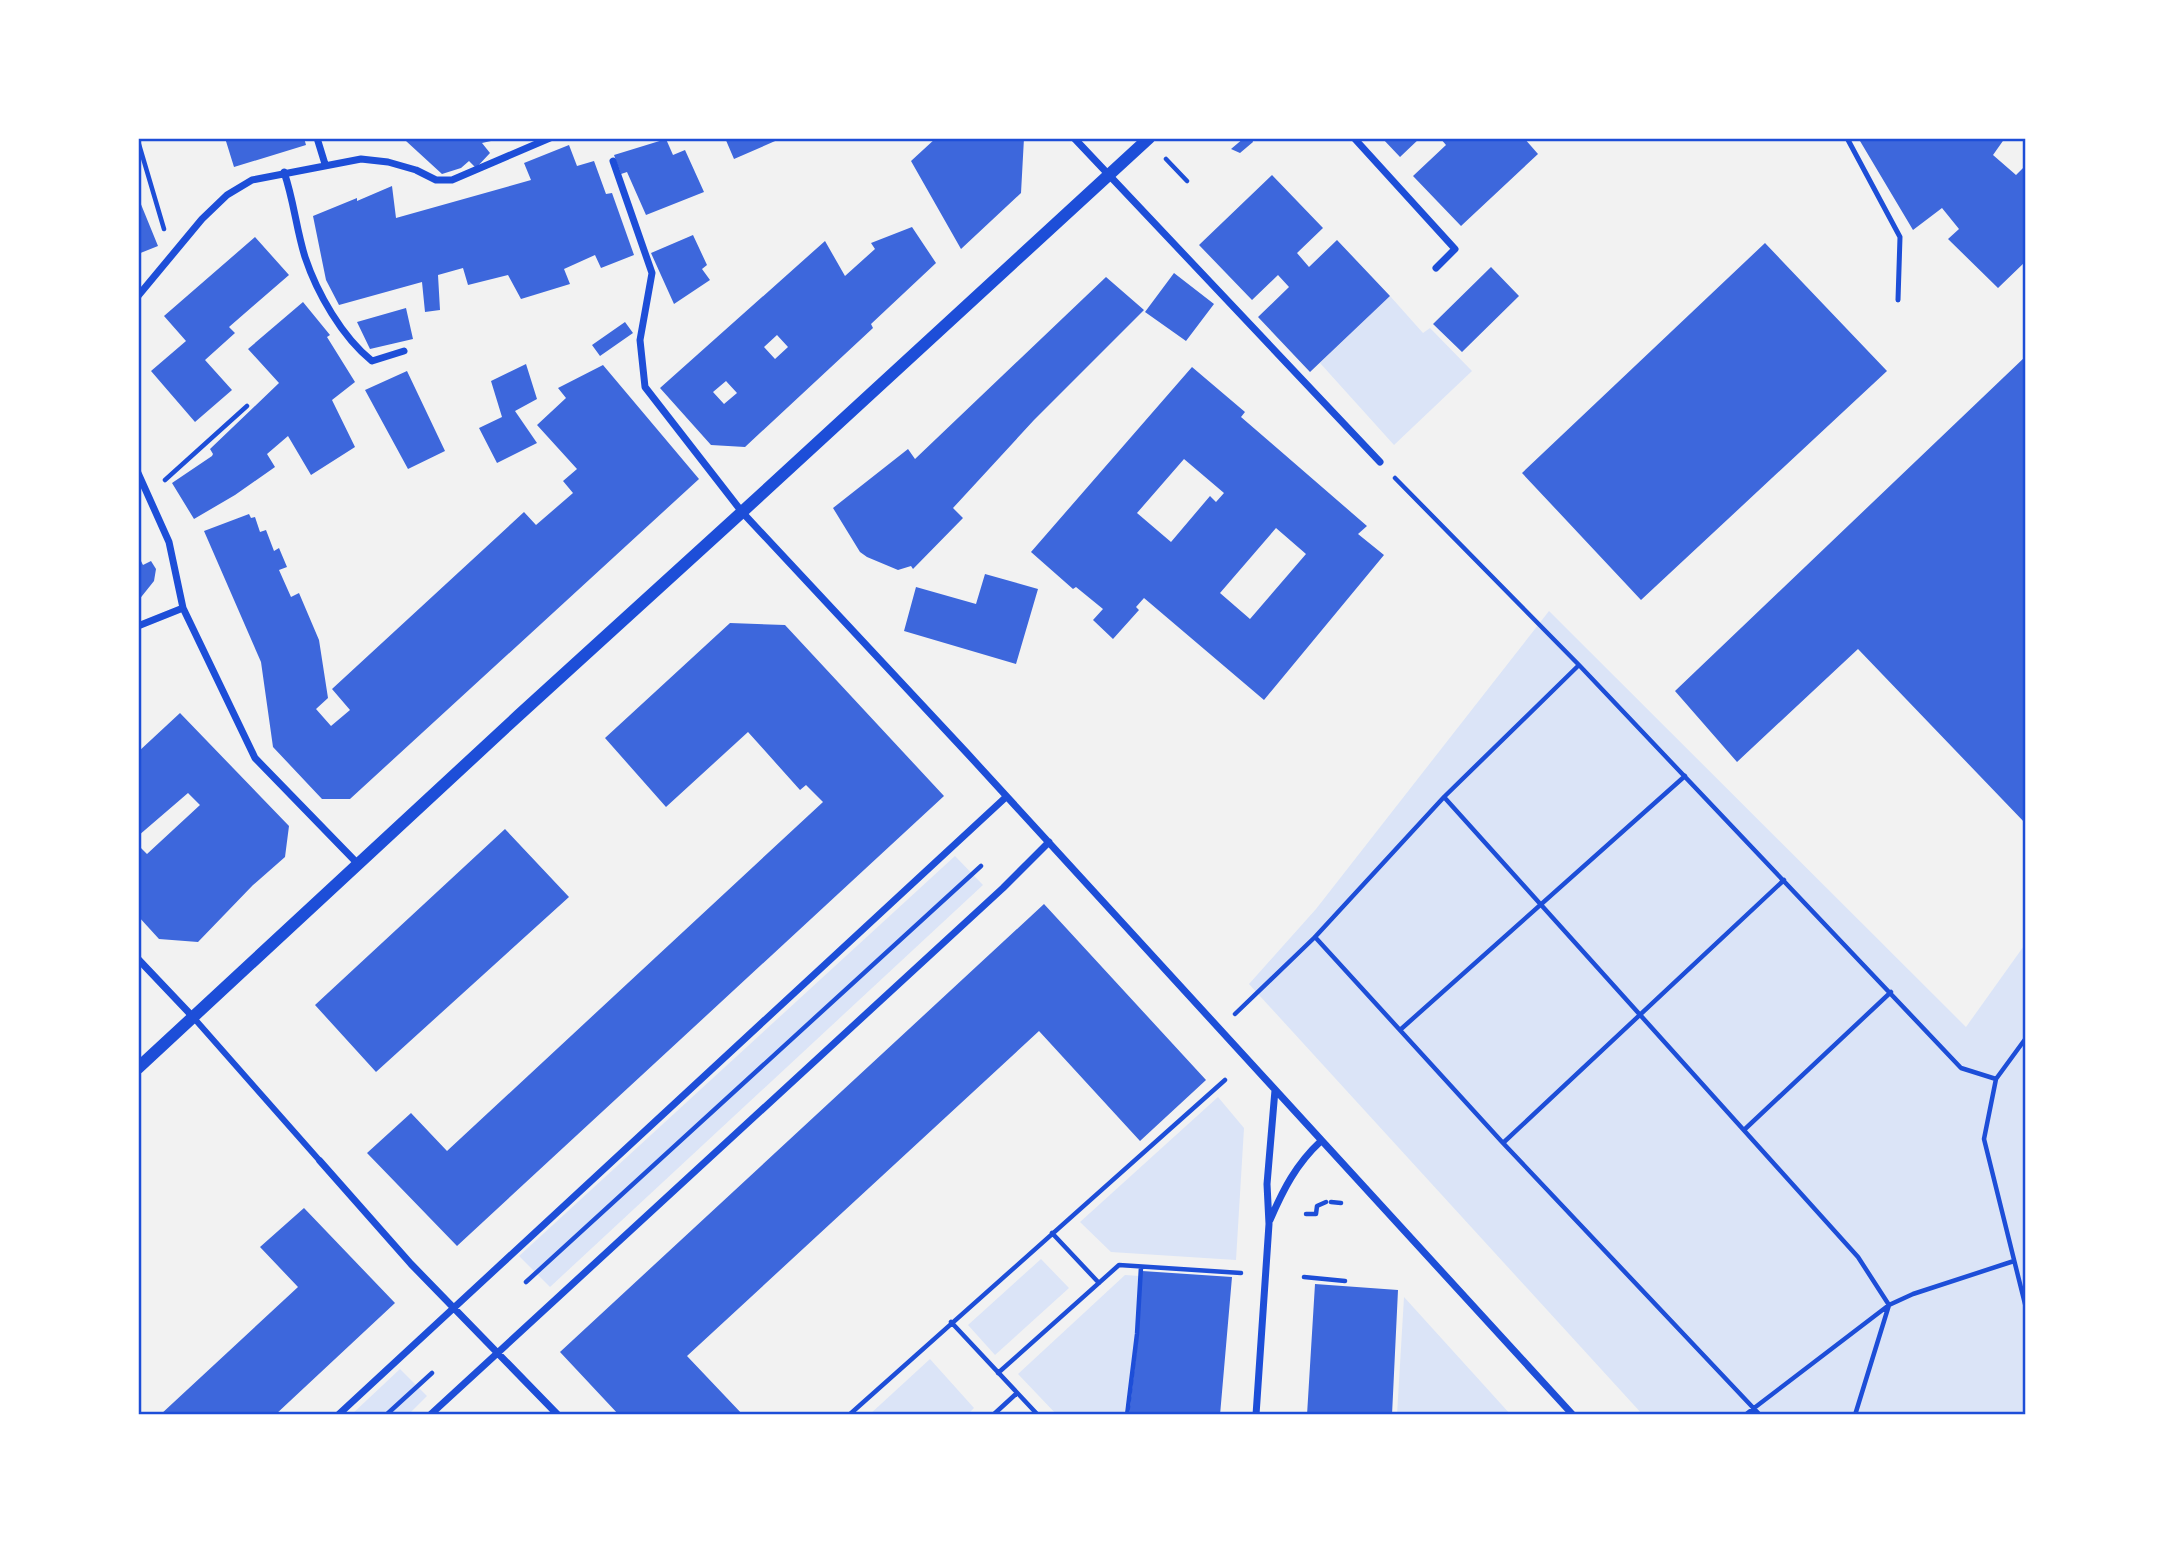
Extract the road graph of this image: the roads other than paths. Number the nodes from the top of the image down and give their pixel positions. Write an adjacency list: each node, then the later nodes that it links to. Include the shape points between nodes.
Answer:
1 (317, 138): 8 (street)
2 (550, 138): 8 (street, via 452,180 436,180 374,160)
3 (1074, 138): 10 (street)
4 (1149, 138): 10 (street)
5 (1354, 138): 11 (street, via 1455,249)
6 (1847, 138): 13 (lane, via 1900,237)
7 (613, 161): 17 (street, via 652,273 640,340 645,387)
8 (325, 164): 9 (street)
9 (284, 172): 12 (street, via 253,180 227,195); 14 (street, via 306,258 334,316 372,361)
10 (1108, 174): 15 (street); 17 (street)
11 (1436, 268)
12 (138, 296)
13 (1898, 300)
14 (404, 351)
15 (1380, 462)
16 (138, 473): 18 (street, via 169,542)
17 (742, 512): 20 (street); 22 (street)
18 (183, 608): 19 (street); 22 (street, via 255,758)
19 (138, 626)
20 (1006, 797): 21 (street); 30 (street)
21 (1049, 842): 26 (street); 31 (street)
22 (359, 865): 24 (street)
23 (138, 959): 24 (street)
24 (192, 1017): 25 (street); 28 (street)
25 (138, 1068)
26 (1275, 1090): 27 (street); 29 (street, via 1267,1184)
27 (1321, 1141): 29 (street, via 1295,1169); 36 (street)
28 (320, 1161): 30 (street)
29 (1269, 1224): 35 (street)
30 (453, 1307): 31 (street); 32 (street)
31 (498, 1353): 33 (street); 34 (street)
32 (338, 1415)
33 (430, 1415)
34 (558, 1415)
35 (1256, 1415)
36 (1573, 1415)

